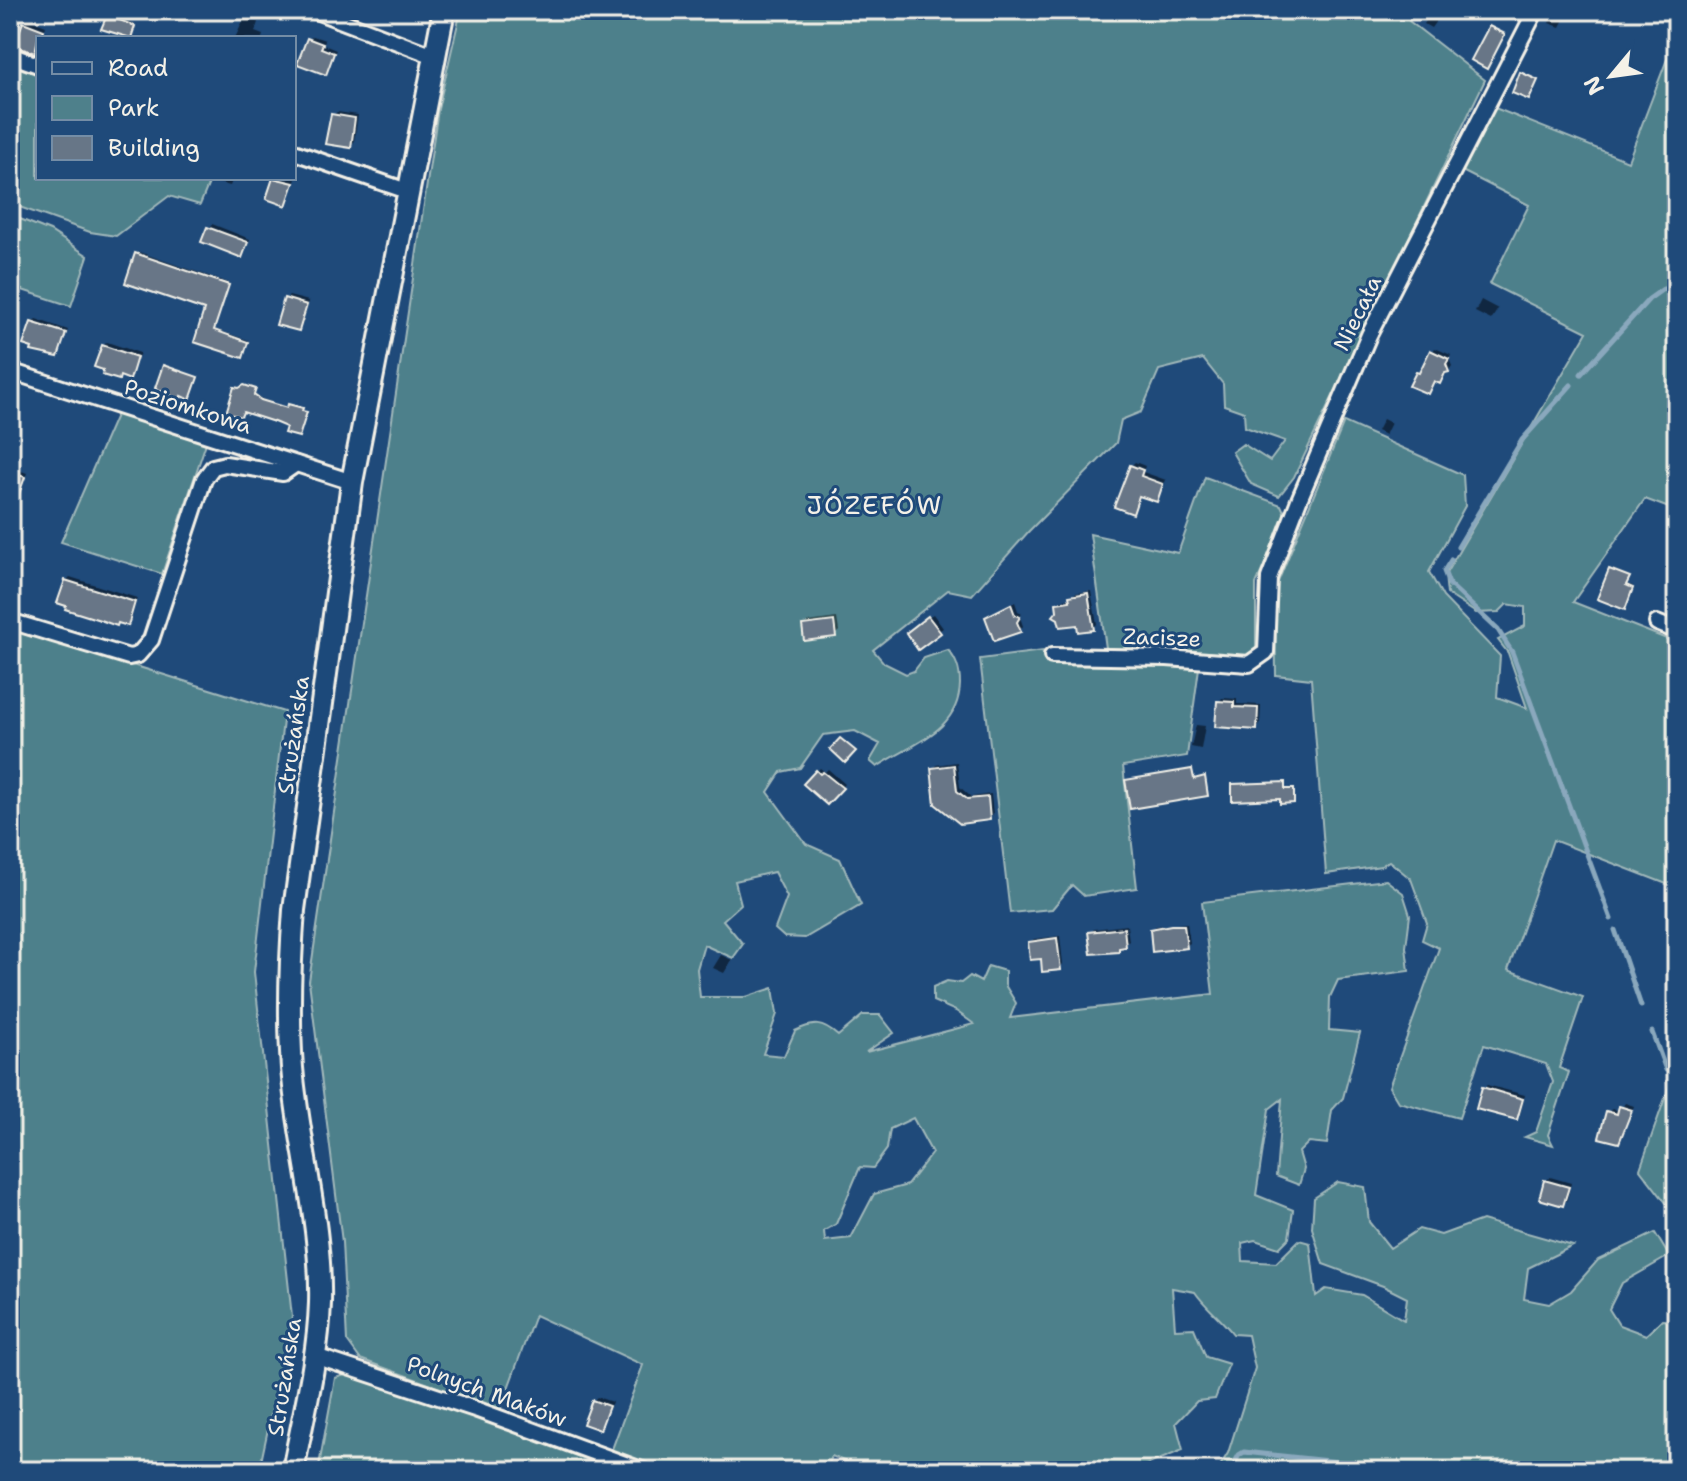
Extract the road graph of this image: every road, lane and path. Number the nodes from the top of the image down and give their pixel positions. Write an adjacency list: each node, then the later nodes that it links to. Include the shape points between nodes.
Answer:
1 (313, 10): 5 (street)
2 (444, 10): 5 (main road, Strużańska)
3 (1536, 10): 15 (street, Niecała, via 1369,335 1299,500 1269,578)
4 (10, 55): 6 (street)
5 (434, 56): 8 (main road, Strużańska)
6 (36, 64)
7 (296, 153): 8 (street)
8 (407, 191): 11 (main road, Strużańska)
9 (10, 371): 10 (street, Poziomkowa)
10 (296, 464): 11 (street, Poziomkowa); 12 (street, via 283,473 225,464 213,467 204,479 151,640 138,655 129,657)
11 (352, 482): 17 (main road, Strużańska, via 289,981 292,1068 318,1243)
12 (10, 621)
13 (1657, 623): 14 (street)
14 (1677, 631)
15 (1266, 652): 16 (street, Zacisze, via 1249,664)
16 (1052, 656)
17 (315, 1356): 18 (main road, Strużańska); 19 (street, Polnych Maków)
18 (293, 1471)
19 (644, 1471)

